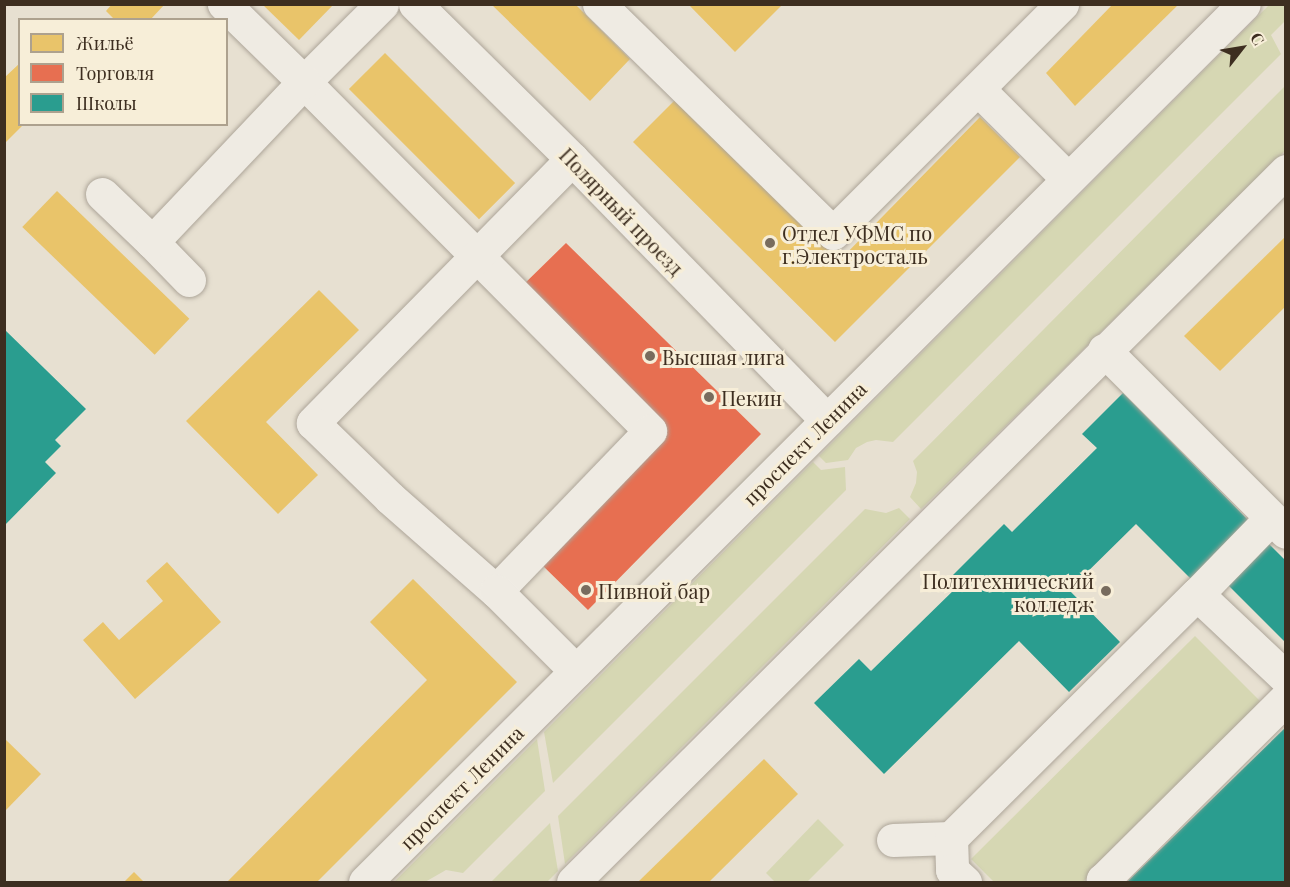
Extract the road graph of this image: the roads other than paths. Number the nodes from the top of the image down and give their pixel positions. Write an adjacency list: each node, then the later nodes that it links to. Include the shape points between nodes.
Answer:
1 (224, 4): 7 (street)
2 (382, 4): 7 (street)
3 (415, 4): 9 (street, Полярный проезд)
4 (599, 4): 8 (street, via 833,233)
5 (1062, 4): 8 (street)
6 (1244, 4): 11 (street, проспект Ленина)
7 (304, 82): 13 (street); 14 (street)
8 (978, 89): 11 (street)
9 (572, 159): 14 (street); 17 (street, Полярный проезд)
10 (1286, 171): 16 (street)
11 (1068, 179): 17 (street, проспект Ленина)
12 (102, 194): 13 (street)
13 (152, 242): 15 (street)
14 (476, 257): 19 (street, via 650,431); 19 (street, via 313,423 390,498)
15 (189, 280)
16 (1104, 350): 18 (street); 27 (street)
17 (827, 420): 21 (street, проспект Ленина)
18 (1278, 525): 20 (street)
19 (496, 591): 21 (street)
20 (1197, 594): 22 (street); 24 (street)
21 (576, 671): 26 (street, проспект Ленина)
22 (1286, 678)
23 (1286, 698): 29 (street)
24 (951, 838): 25 (street); 28 (street, via 952,870)
25 (893, 840)
26 (365, 882)
27 (573, 882)
28 (965, 882)
29 (1103, 882)

